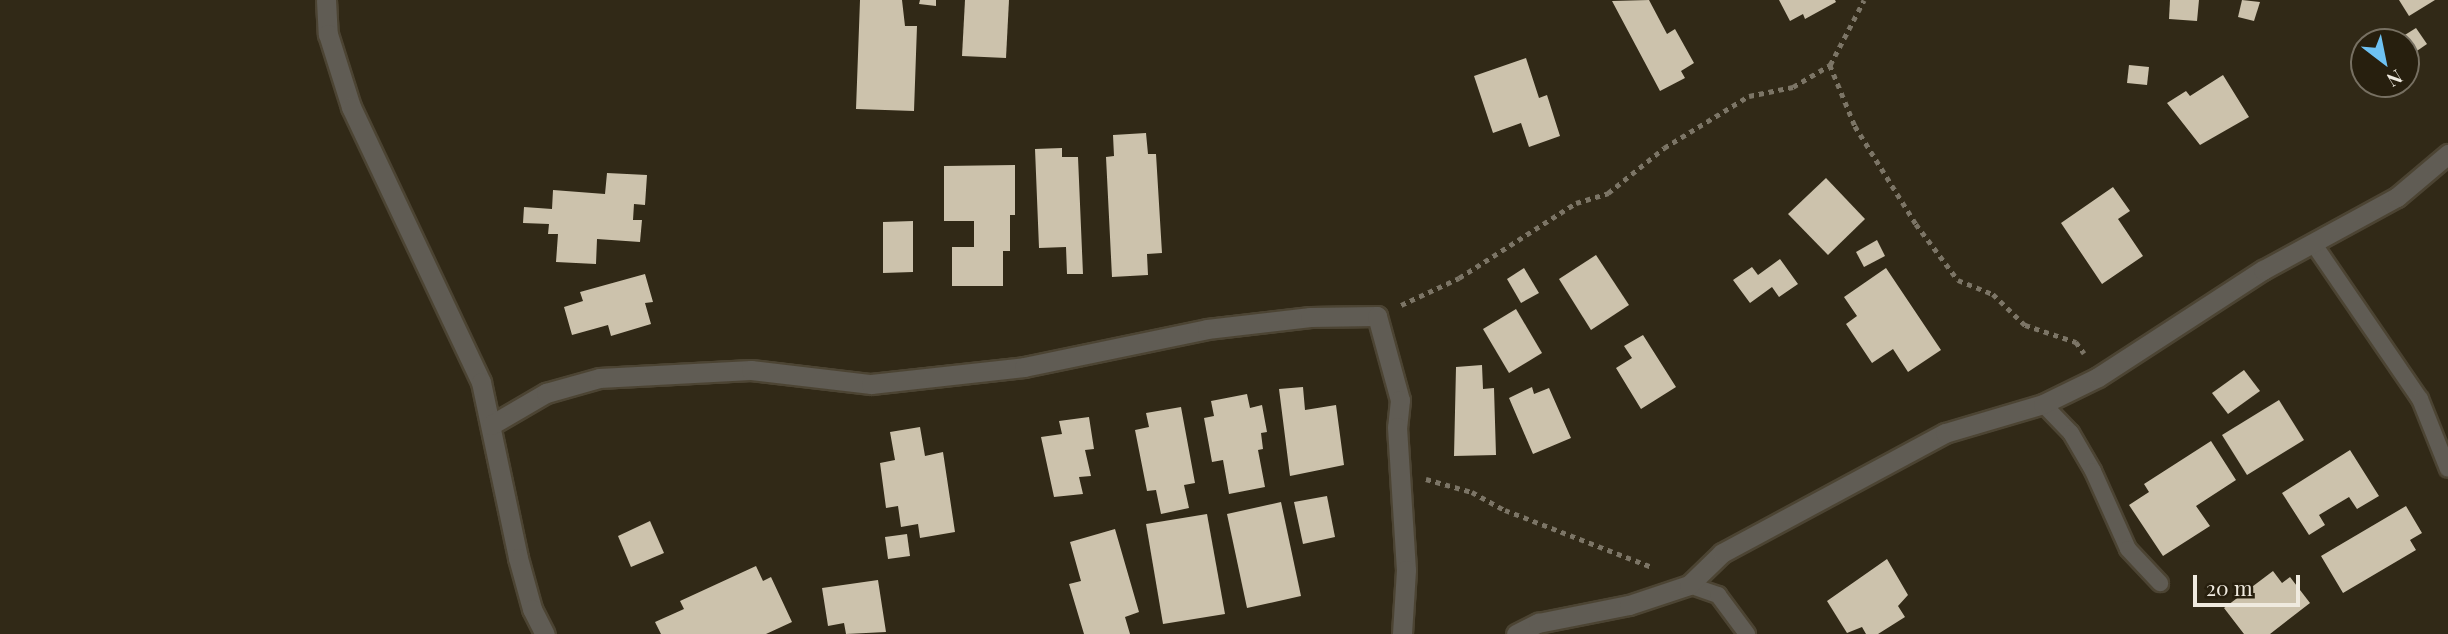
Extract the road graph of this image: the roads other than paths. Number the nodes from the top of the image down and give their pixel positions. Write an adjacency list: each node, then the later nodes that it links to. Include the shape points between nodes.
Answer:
1 (326, 0): 5 (street, via 333,55 351,107 481,382)
2 (2448, 154): 3 (street, via 2397,197)
3 (2313, 243): 4 (street, via 2263,270 2098,377); 6 (lane, via 2420,399)
4 (2043, 404): 7 (lane, via 2071,433 2094,471 2128,549); 8 (street, via 1945,433 1722,553)
5 (491, 425): 9 (street, via 518,558 532,609); 10 (street, via 546,393 599,379 751,370 871,384 1024,367 1207,329 1310,317 1377,316 1400,400 1406,570)
6 (2448, 469)
7 (2160, 583)
8 (1689, 585): 11 (street, via 1629,606 1538,623); 12 (lane, via 1718,595)
9 (545, 634)
10 (1402, 634)
11 (1516, 634)
12 (1747, 634)

